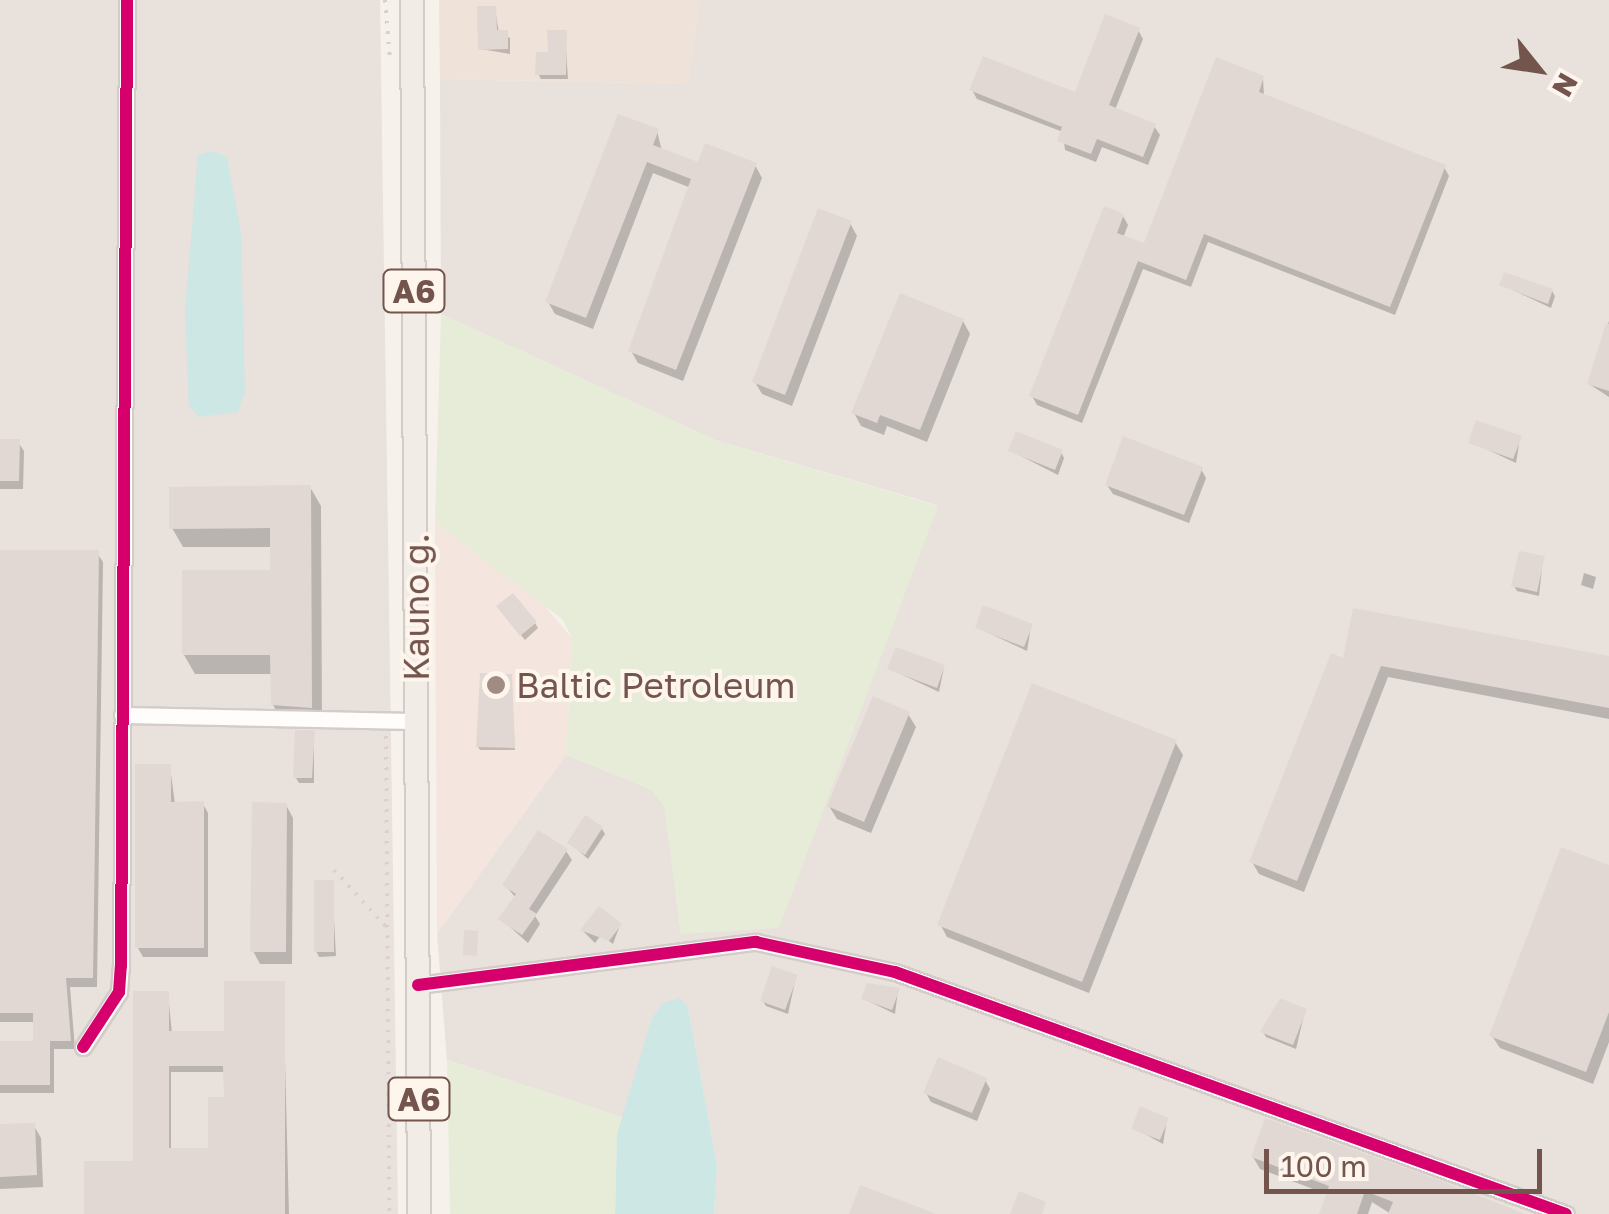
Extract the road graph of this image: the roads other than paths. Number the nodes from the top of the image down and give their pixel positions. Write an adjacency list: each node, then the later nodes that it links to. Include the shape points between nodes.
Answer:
1 (127, 0): 3 (street)
2 (412, 0): 4 (main road, Kauno g. / A6)
3 (122, 714): 4 (street); 6 (street, via 120,992)
4 (416, 722): 5 (main road, Kauno g. / A6)
5 (418, 985): 7 (main road, Kauno g. / A6); 8 (street, via 756,942 895,972)
6 (83, 1047)
7 (419, 1214)
8 (1566, 1214)

